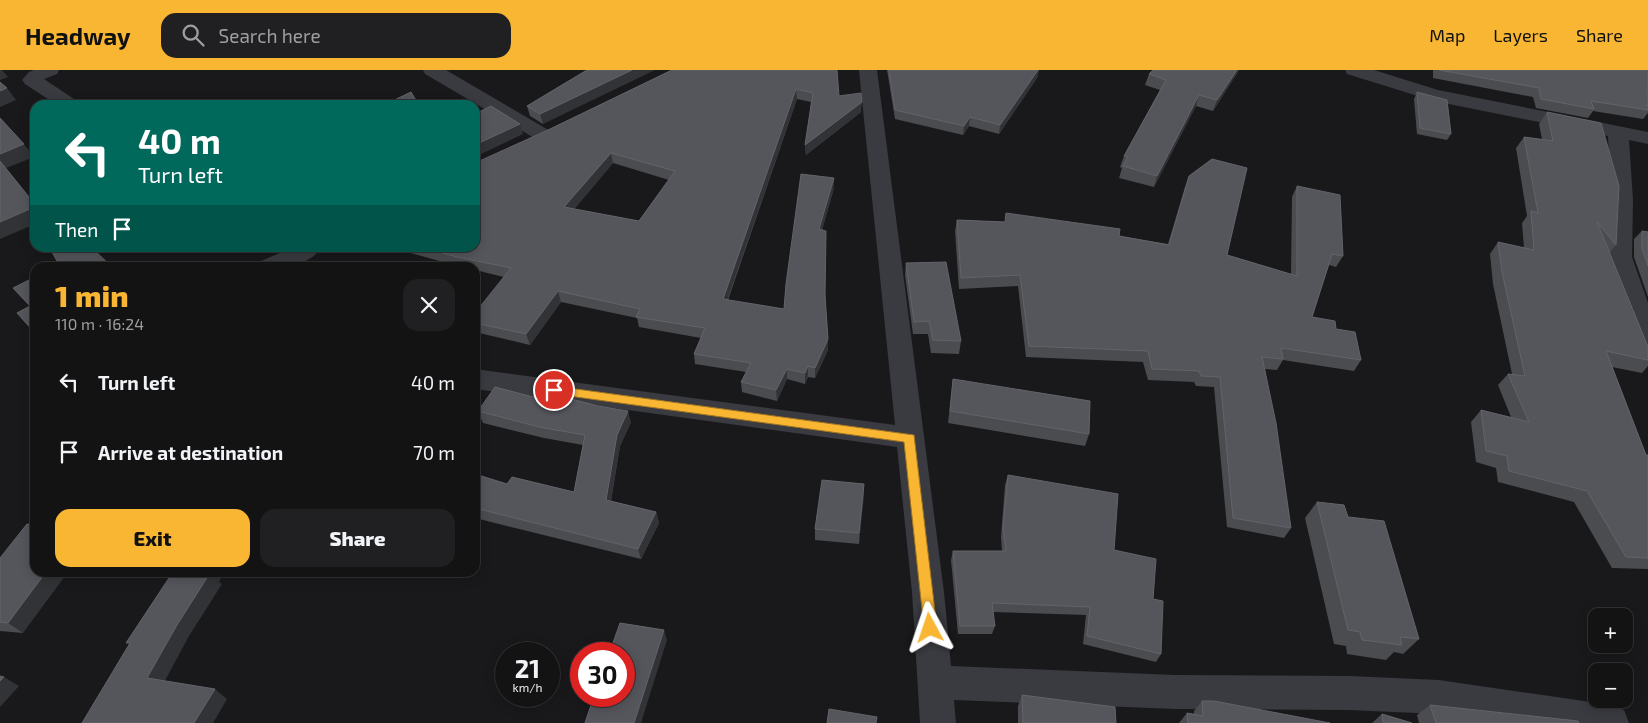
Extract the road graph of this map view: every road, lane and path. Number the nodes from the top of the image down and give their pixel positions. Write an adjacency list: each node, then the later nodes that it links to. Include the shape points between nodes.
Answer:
1 (50, 70): 5 (street, via 32,80)
2 (432, 70): 7 (street)
3 (868, 70): 13 (street)
4 (1354, 70): 6 (street, via 1434,95)
5 (62, 100)
6 (1618, 132): 8 (street); 11 (street, via 1622,200 1620,257)
7 (543, 134)
8 (1648, 138)
9 (300, 252): 10 (street)
10 (280, 262)
11 (1648, 340)
12 (480, 380): 13 (street)
13 (910, 438): 14 (street)
14 (935, 682): 15 (street); 16 (street, via 1175,692 1440,697)
15 (938, 723)
16 (1611, 723)

